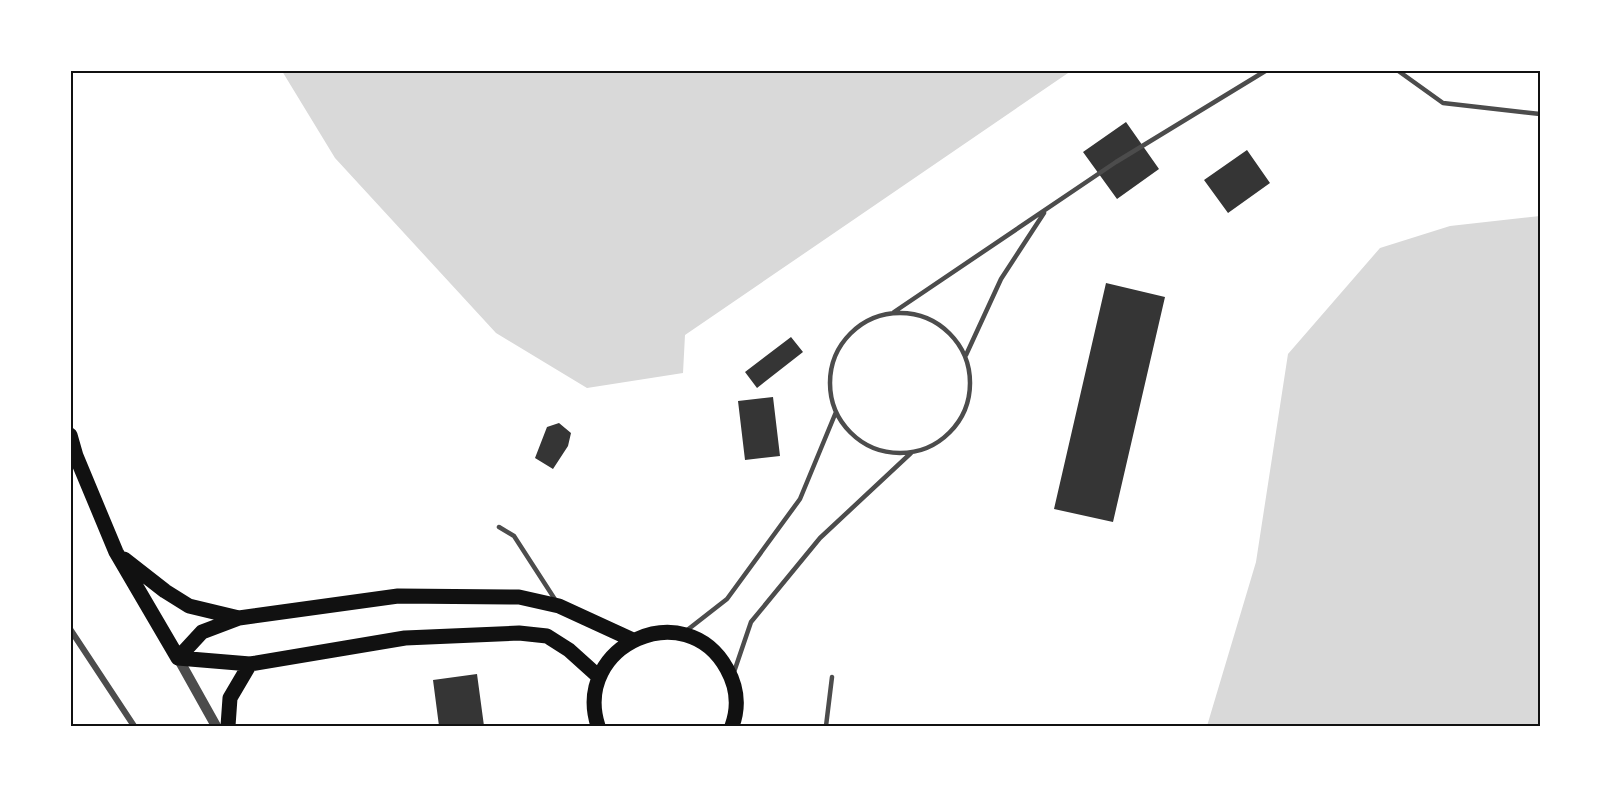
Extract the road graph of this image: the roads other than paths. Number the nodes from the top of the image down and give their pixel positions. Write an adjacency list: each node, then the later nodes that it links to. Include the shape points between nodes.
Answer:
1 (1267, 70): 4 (lane, via 1116,162)
2 (1397, 70): 3 (lane, via 1443,103)
3 (1540, 114)
4 (1045, 211): 5 (lane); 6 (lane, via 1001,279)
5 (894, 312): 6 (lane, via 909,312 937,322 949,331); 7 (lane, via 862,323 839,347 830,379)
6 (965, 356): 9 (lane, via 971,387 962,417 941,441)
7 (836, 412): 9 (lane, via 844,426 867,446 897,454); 15 (lane, via 800,499 727,599)
8 (70, 435): 11 (main road)
9 (912, 453): 21 (lane, via 820,538 751,622)
10 (499, 528): 12 (lane, via 514,536)
11 (116, 552): 13 (main road, via 189,606); 17 (main road)
12 (559, 606): 13 (main road, via 519,597 398,596); 16 (main road)
13 (239, 618): 17 (main road, via 202,632)
14 (70, 629): 22 (street)
15 (682, 634): 16 (main road, via 657,633); 21 (main road, via 712,649)
16 (633, 640): 20 (main road, via 619,650)
17 (178, 658): 18 (main road); 23 (street)
18 (250, 664): 20 (main road, via 405,638 519,633 546,636); 24 (main road, via 230,698)
19 (832, 676): 27 (lane)
20 (599, 677): 25 (main road, via 594,708)
21 (732, 677): 26 (main road, via 737,706)
22 (134, 726)
23 (216, 726)
24 (228, 726)
25 (598, 726)
26 (732, 726)
27 (826, 726)

